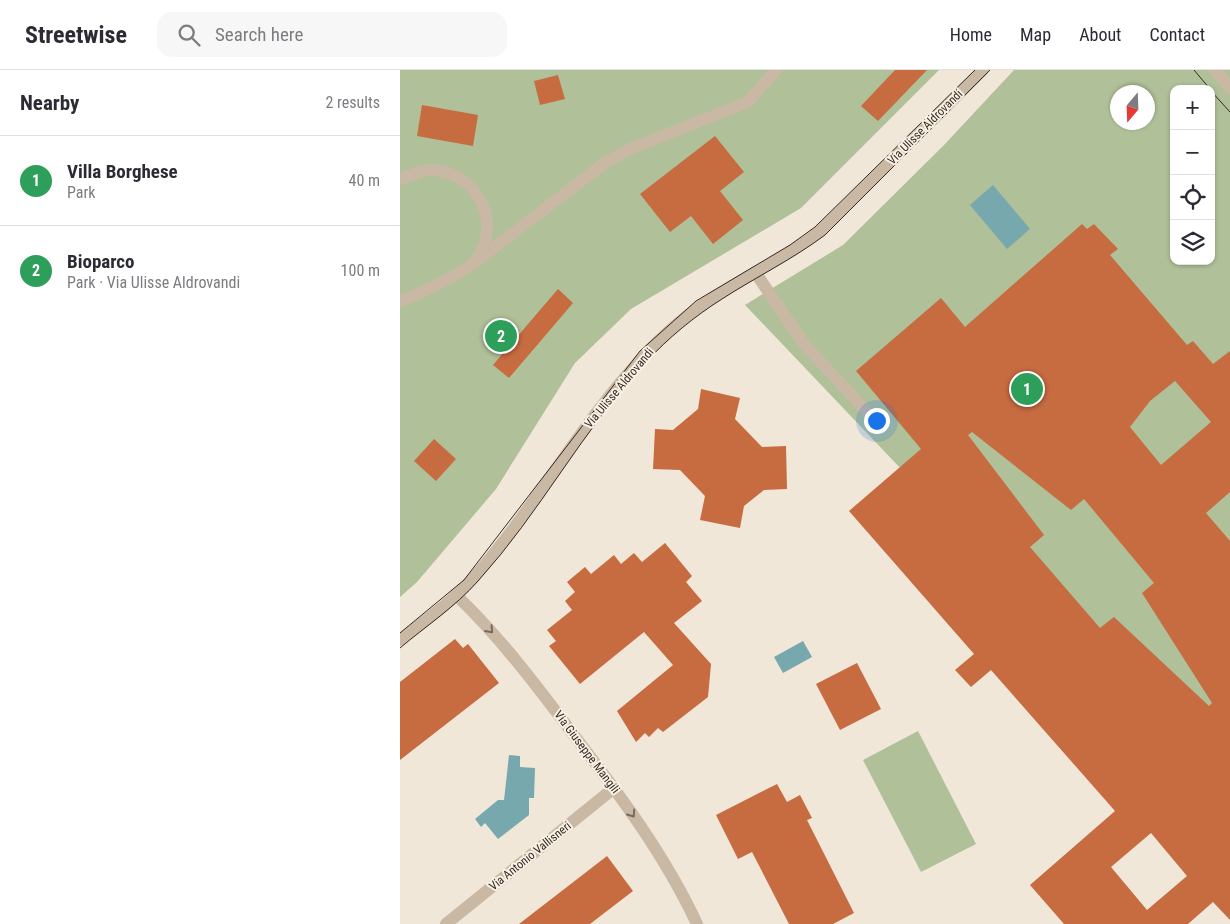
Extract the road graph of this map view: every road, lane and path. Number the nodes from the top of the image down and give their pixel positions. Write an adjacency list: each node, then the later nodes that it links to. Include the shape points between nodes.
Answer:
1 (776, 70): 6 (street, via 748,102 606,162)
2 (983, 70): 7 (street, Via Ulisse Aldrovandi, via 823,229)
3 (1215, 70): 4 (street)
4 (1230, 88)
5 (400, 179): 6 (street, via 431,170 459,178 474,188 488,222)
6 (474, 262): 8 (street)
7 (755, 272): 9 (street, via 804,344); 10 (street, Via Ulisse Aldrovandi, via 694,310 644,356 604,404 480,570)
8 (400, 301)
9 (868, 414)
10 (456, 594): 11 (street, Via Ulisse Aldrovandi); 12 (street, Via Giuseppe Mangili, one-way to 12, via 518,662)
11 (400, 640)
12 (614, 788): 13 (street, Via Antonio Vallisneri); 14 (street, Via Giuseppe Mangili, one-way to 14, via 662,860)
13 (446, 924)
14 (696, 924)

